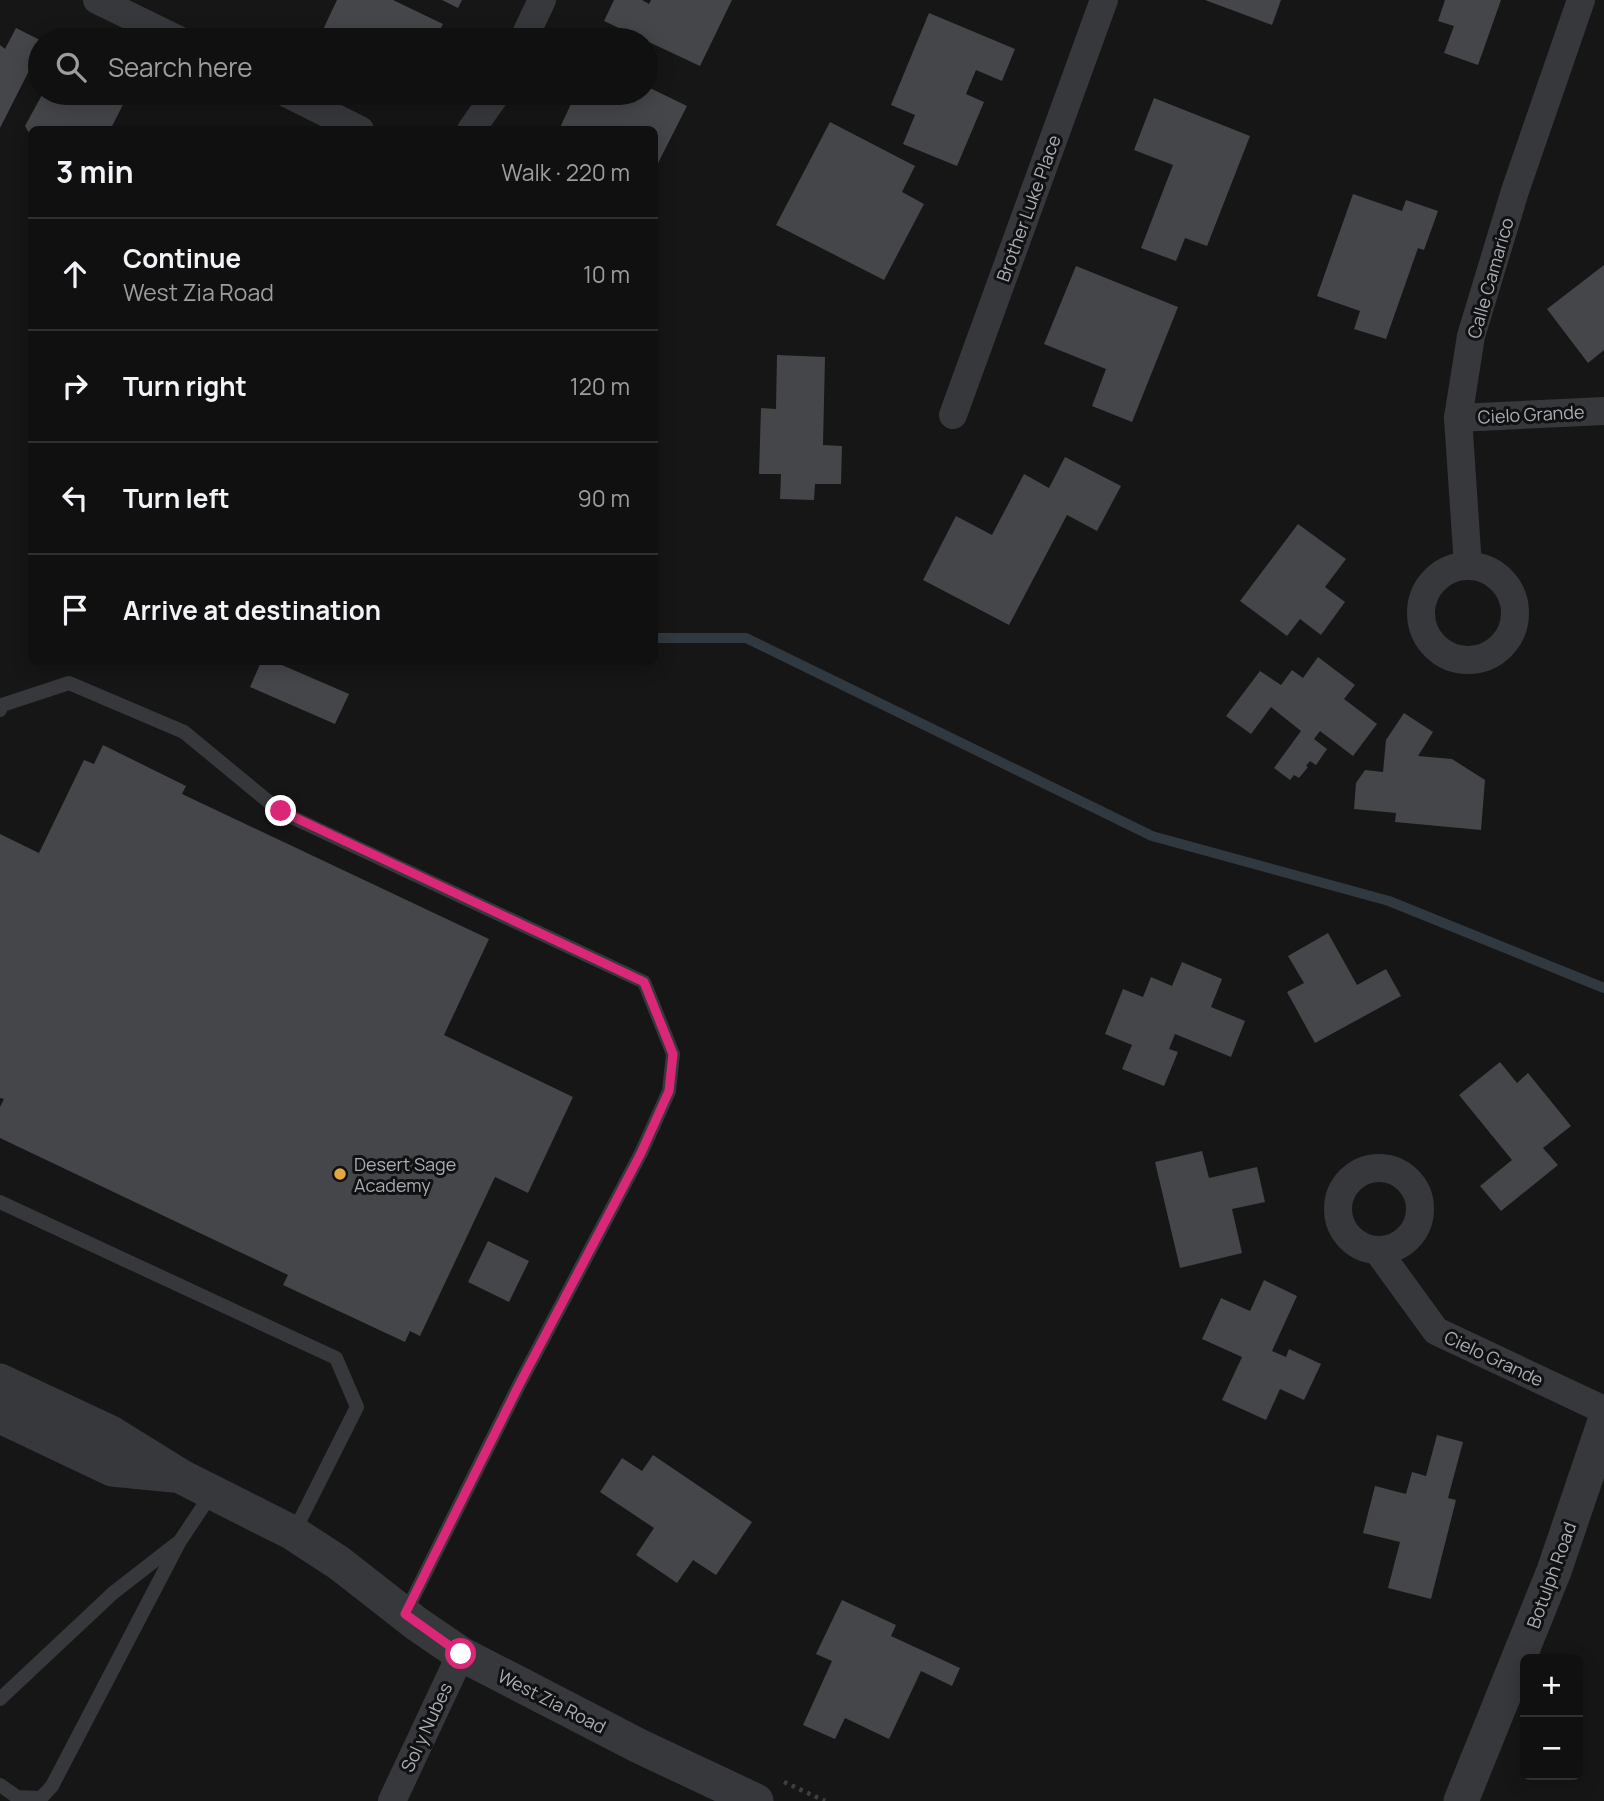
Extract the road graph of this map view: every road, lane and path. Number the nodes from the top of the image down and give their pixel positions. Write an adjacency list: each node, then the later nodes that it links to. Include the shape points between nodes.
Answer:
1 (97, 0): 5 (street)
2 (542, 0): 6 (street)
3 (1104, 0): 12 (street, Brother Luke Place)
4 (1581, 0): 13 (street, Calle Camarico, via 1475,323)
5 (154, 28)
6 (529, 28)
7 (310, 105): 9 (street)
8 (489, 105): 10 (street)
9 (352, 126)
10 (474, 126)
11 (1604, 411): 13 (street, Cielo Grande)
12 (953, 415)
13 (1458, 418): 14 (street, Calle Camarico)
14 (1468, 566)
15 (0, 710): 26 (lane, via 2,705 69,683 184,732 281,811 644,982 673,1054 669,1091)
16 (0, 1202): 24 (lane, via 336,1358 357,1407)
17 (1377, 1250): 19 (street, Cielo Grande, via 1436,1331)
18 (0, 1381): 22 (street, West Zia Road, via 109,1432)
19 (1604, 1410)
20 (0, 1416): 22 (street, West Zia Road, via 113,1469)
21 (1604, 1424): 33 (street, Botulph Road, via 1554,1571)
22 (180, 1476): 23 (street, West Zia Road)
23 (212, 1492): 24 (street, West Zia Road); 25 (lane)
24 (293, 1533): 26 (street, West Zia Road)
25 (180, 1541): 28 (lane, via 113,1593); 30 (lane, via 52,1786)
26 (405, 1614): 27 (street, West Zia Road)
27 (461, 1654): 31 (street, Sol y Nubes); 32 (street, West Zia Road)
28 (0, 1699)
29 (0, 1785): 30 (lane, via 17,1797)
30 (41, 1799)
31 (392, 1801)
32 (756, 1801)
33 (1461, 1801)

